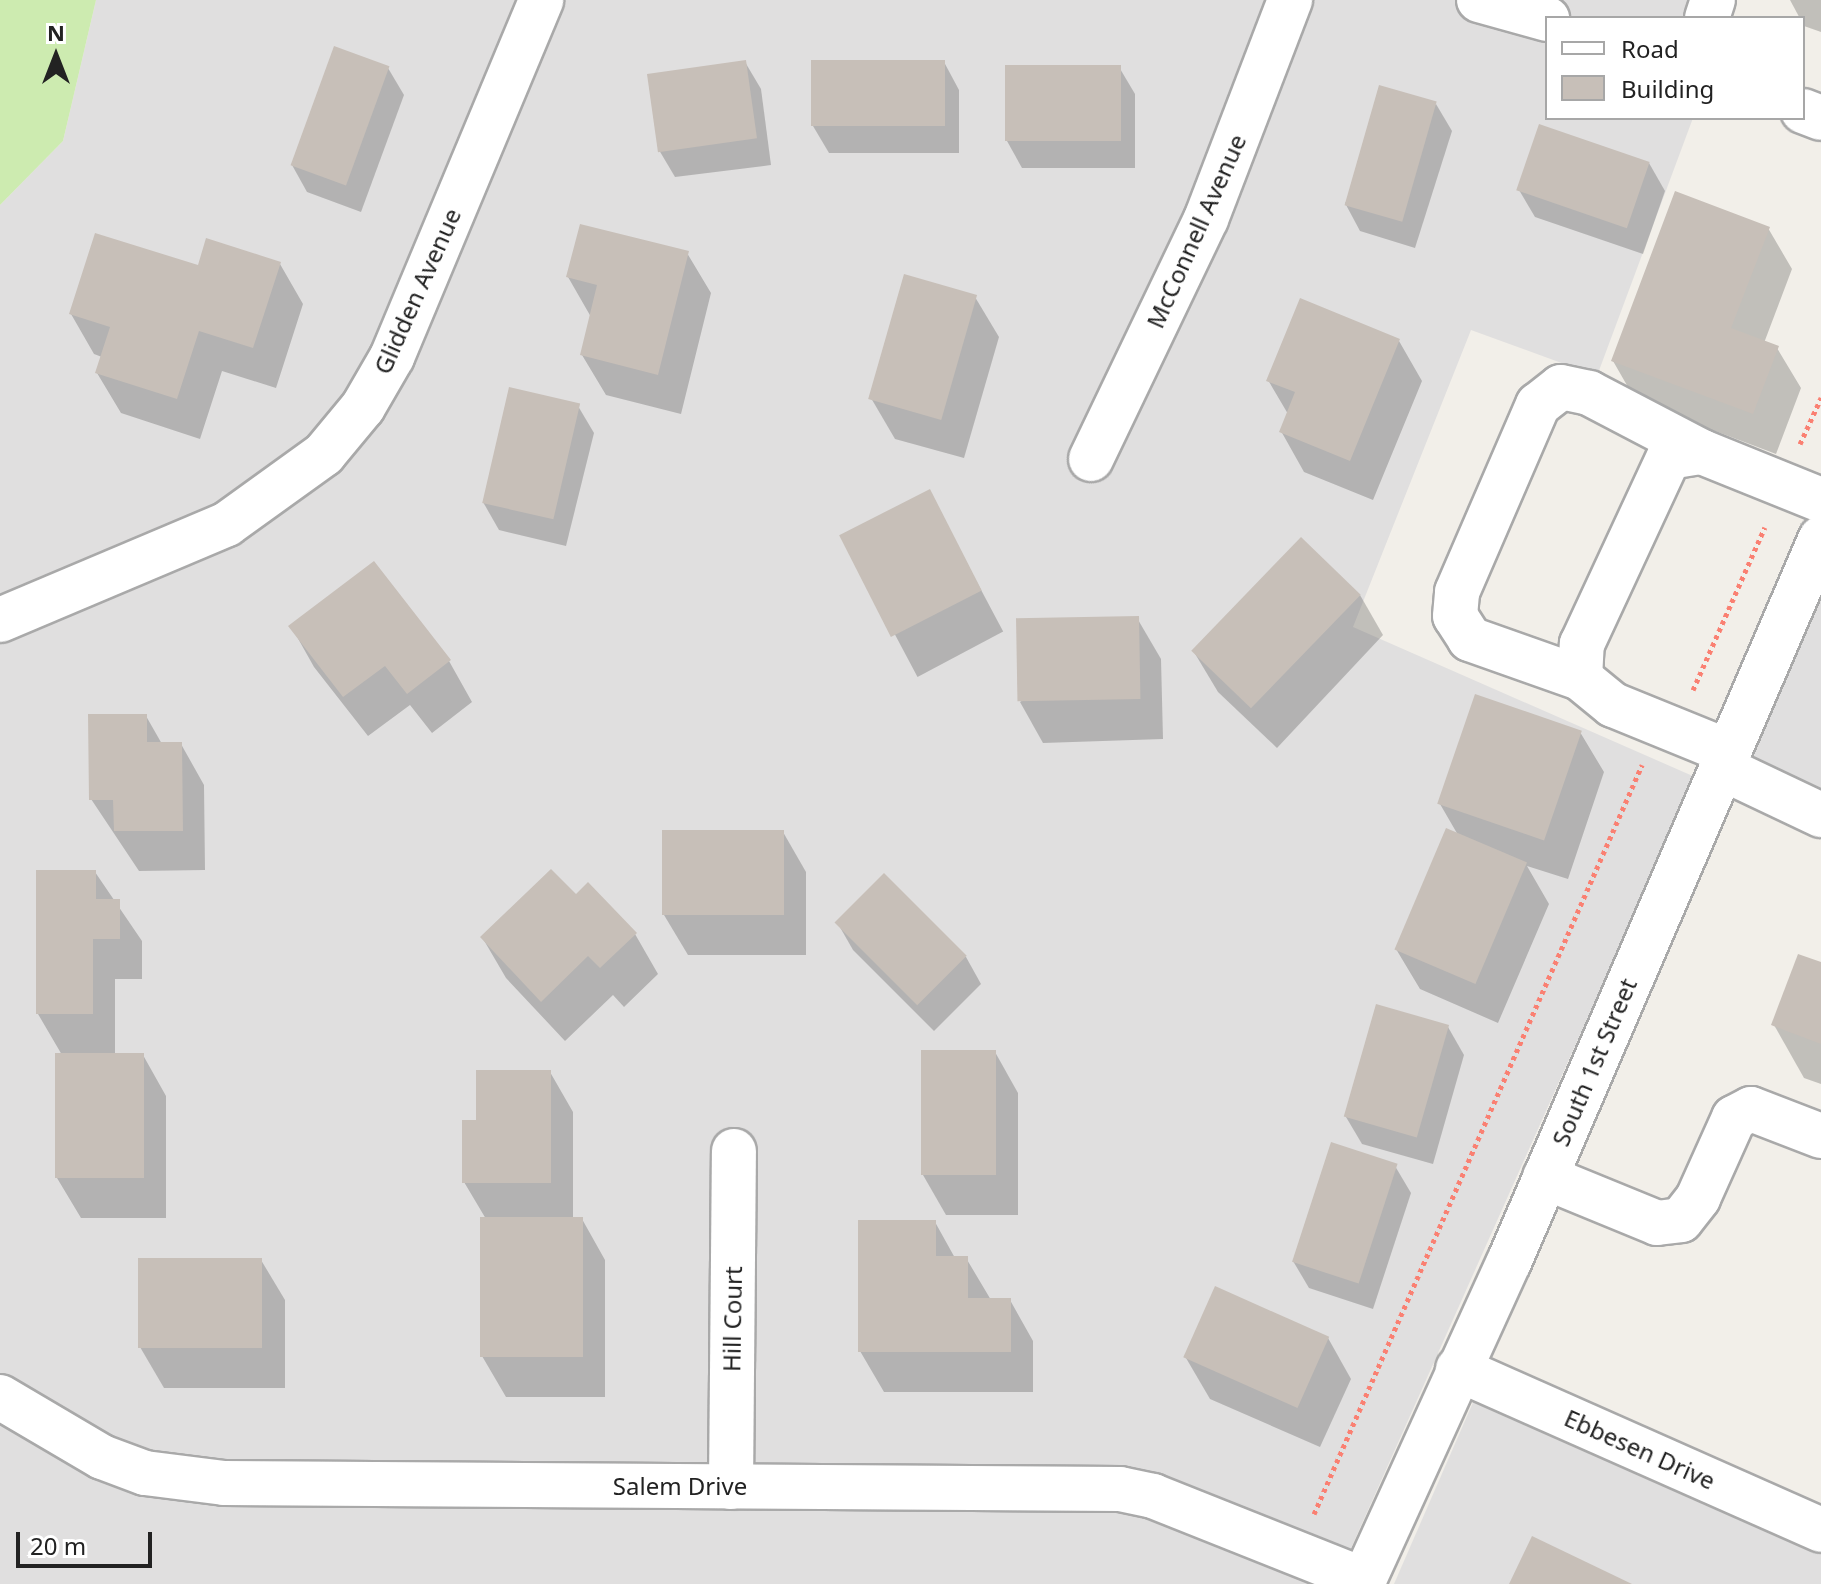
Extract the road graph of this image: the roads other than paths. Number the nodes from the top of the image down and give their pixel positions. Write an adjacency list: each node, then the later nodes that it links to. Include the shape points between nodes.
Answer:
1 (541, 0): 9 (street, Glidden Avenue, via 392,357 363,407 324,454 227,524)
2 (1290, 0): 6 (street, McConnell Avenue, via 1206,219)
3 (1479, 0): 4 (street)
4 (1545, 18)
5 (1702, 452): 7 (street); 10 (street, via 1669,457 1582,644); 10 (street, via 1589,393 1561,387 1538,405 1457,592 1455,616 1470,639)
6 (1091, 459)
7 (1802, 492)
8 (1821, 538): 11 (street, South 1st Street)
9 (0, 620)
10 (1580, 678): 11 (street, via 1613,705)
11 (1726, 760): 12 (street); 15 (street, South 1st Street)
12 (1821, 815)
13 (1821, 1136): 15 (street, via 1751,1109 1734,1118 1698,1198 1681,1220 1657,1223)
14 (734, 1151): 18 (street, Hill Court)
15 (1545, 1177): 16 (street, South 1st Street)
16 (1458, 1369): 19 (street, Ebbesen Drive); 20 (street, South 1st Street)
17 (0, 1397): 18 (street, Salem Drive, via 102,1457 145,1473 198,1480)
18 (731, 1487): 20 (street, Salem Drive, via 1120,1489 1153,1496)
19 (1821, 1530)
20 (1363, 1582)

